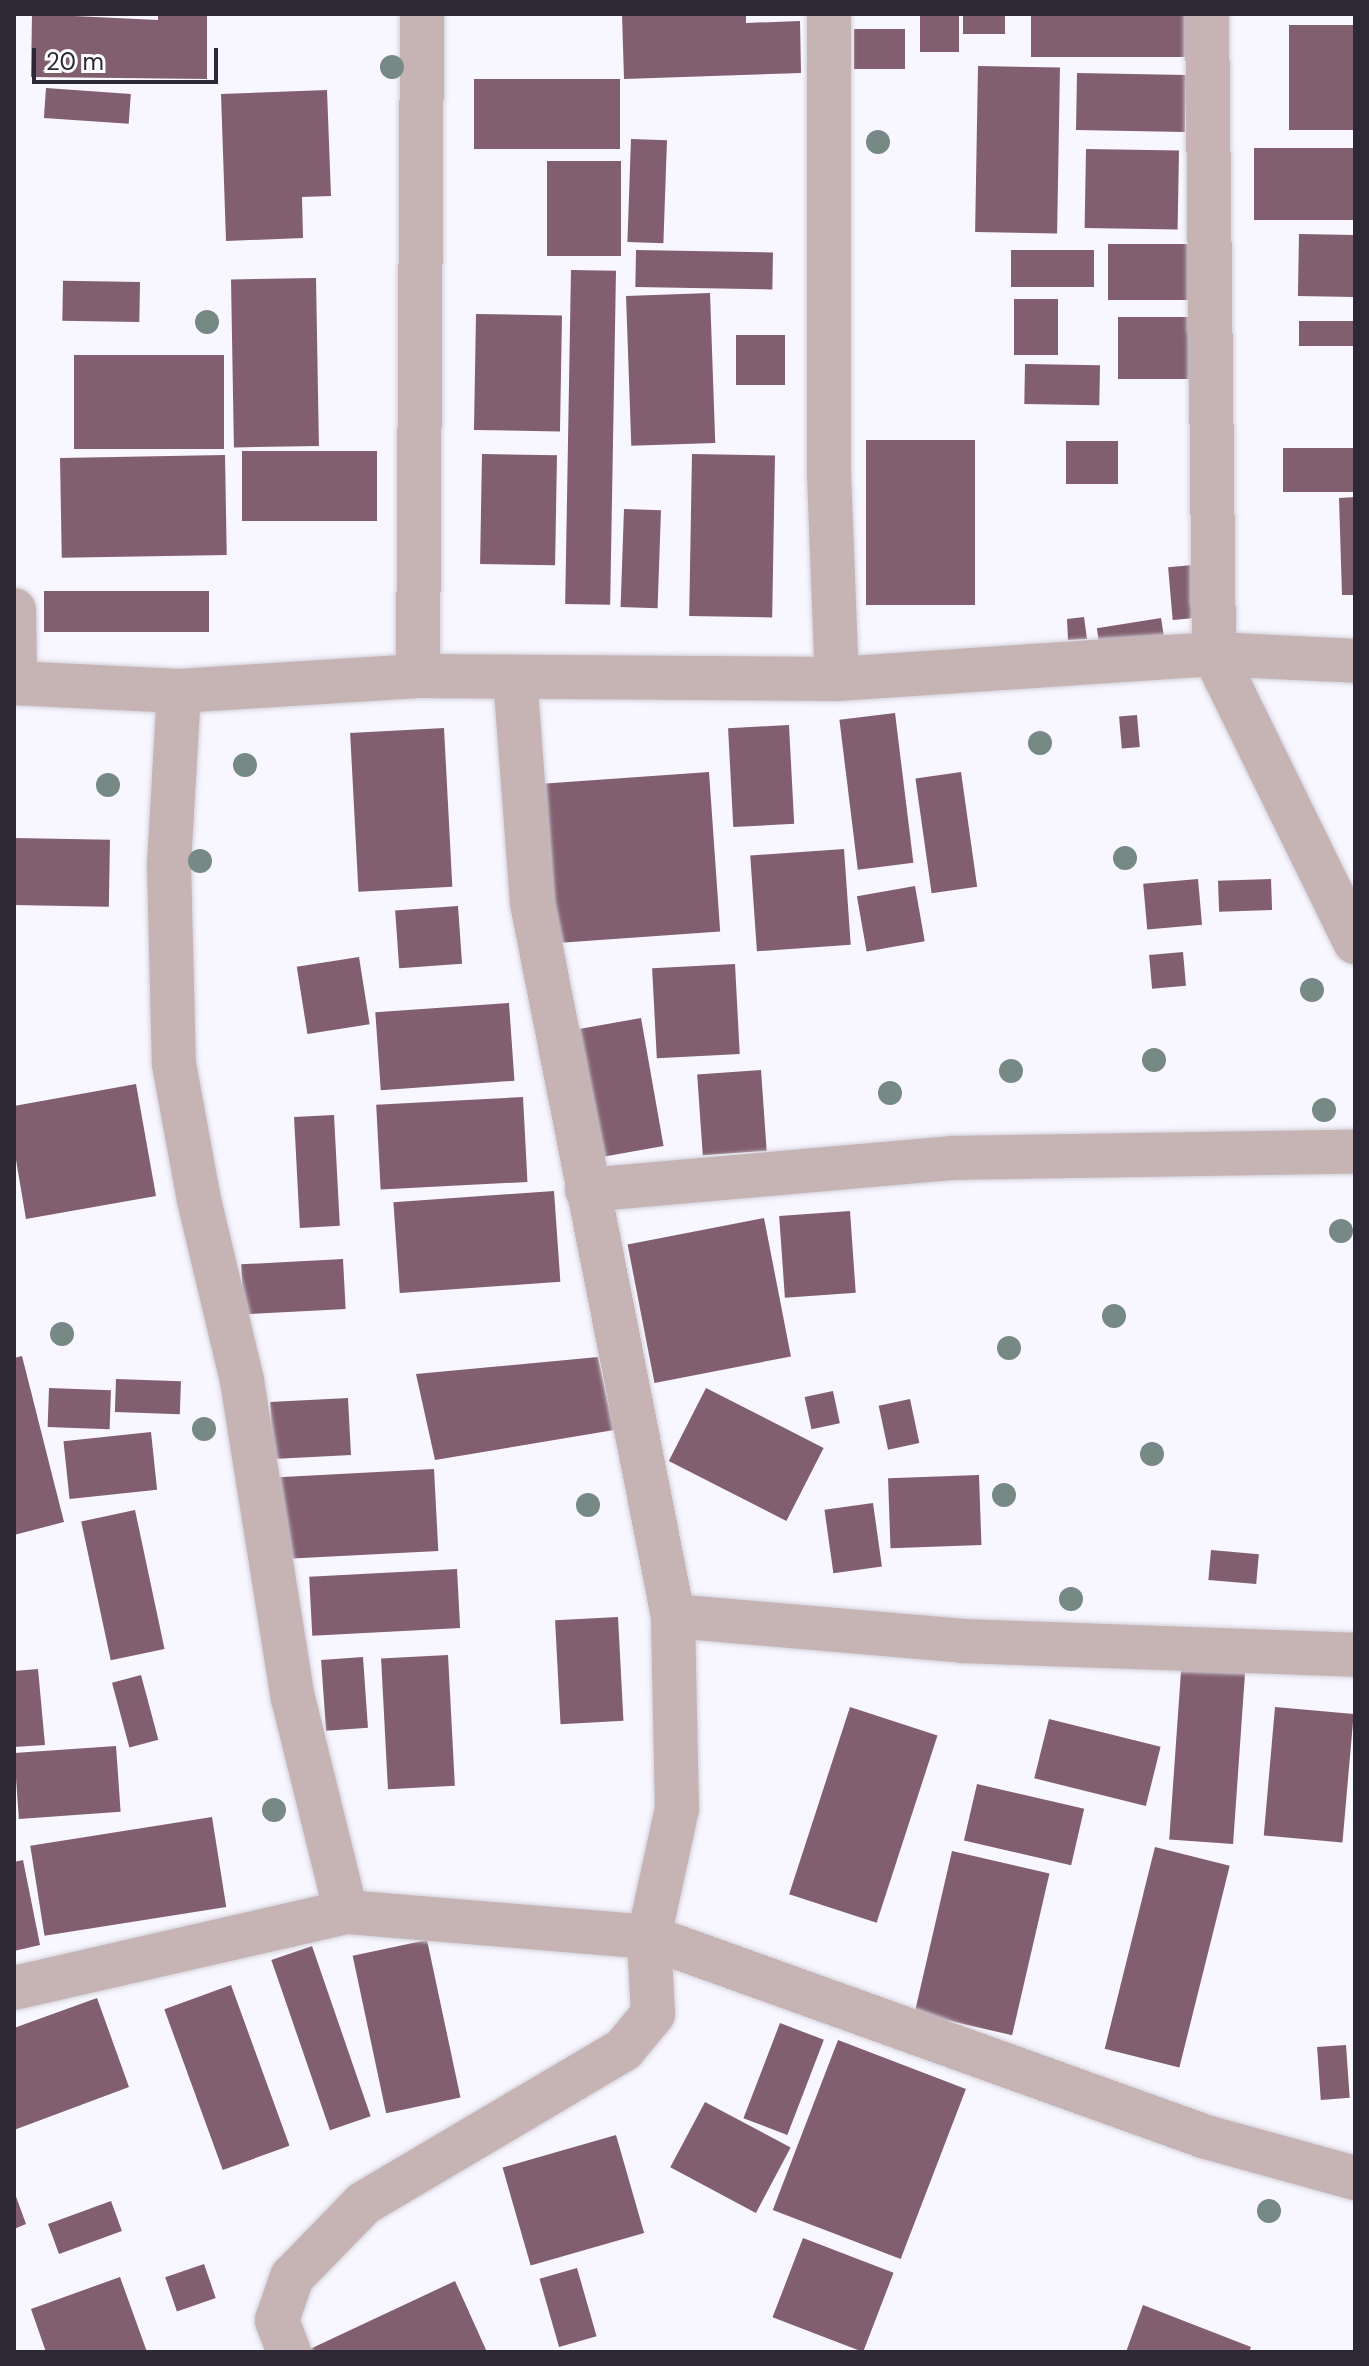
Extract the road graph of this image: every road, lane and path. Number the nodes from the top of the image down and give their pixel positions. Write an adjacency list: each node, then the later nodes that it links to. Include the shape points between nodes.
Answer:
1 (422, 14): 7 (street)
2 (829, 14): 9 (street, via 829,474)
3 (1207, 14): 5 (street)
4 (14, 610): 10 (street)
5 (1214, 654): 6 (street); 9 (street); 12 (street)
6 (1355, 661)
7 (418, 676): 8 (street); 11 (street)
8 (515, 678): 9 (street); 14 (street, via 532,903)
9 (837, 679)
10 (14, 683): 11 (street)
11 (179, 691): 17 (street, via 169,864 174,1064 199,1200 242,1381 293,1698)
12 (1355, 942)
13 (1355, 1152): 14 (street, via 952,1158)
14 (587, 1190): 15 (street)
15 (673, 1616): 16 (street, via 962,1641); 18 (street, via 677,1809)
16 (1355, 1655)
17 (346, 1912): 18 (street); 19 (street)
18 (649, 1937): 20 (street, via 1206,2137); 21 (street, via 653,2014 624,2049 364,2203 292,2277 277,2320)
19 (14, 1988)
20 (1355, 2178)
21 (289, 2352)

